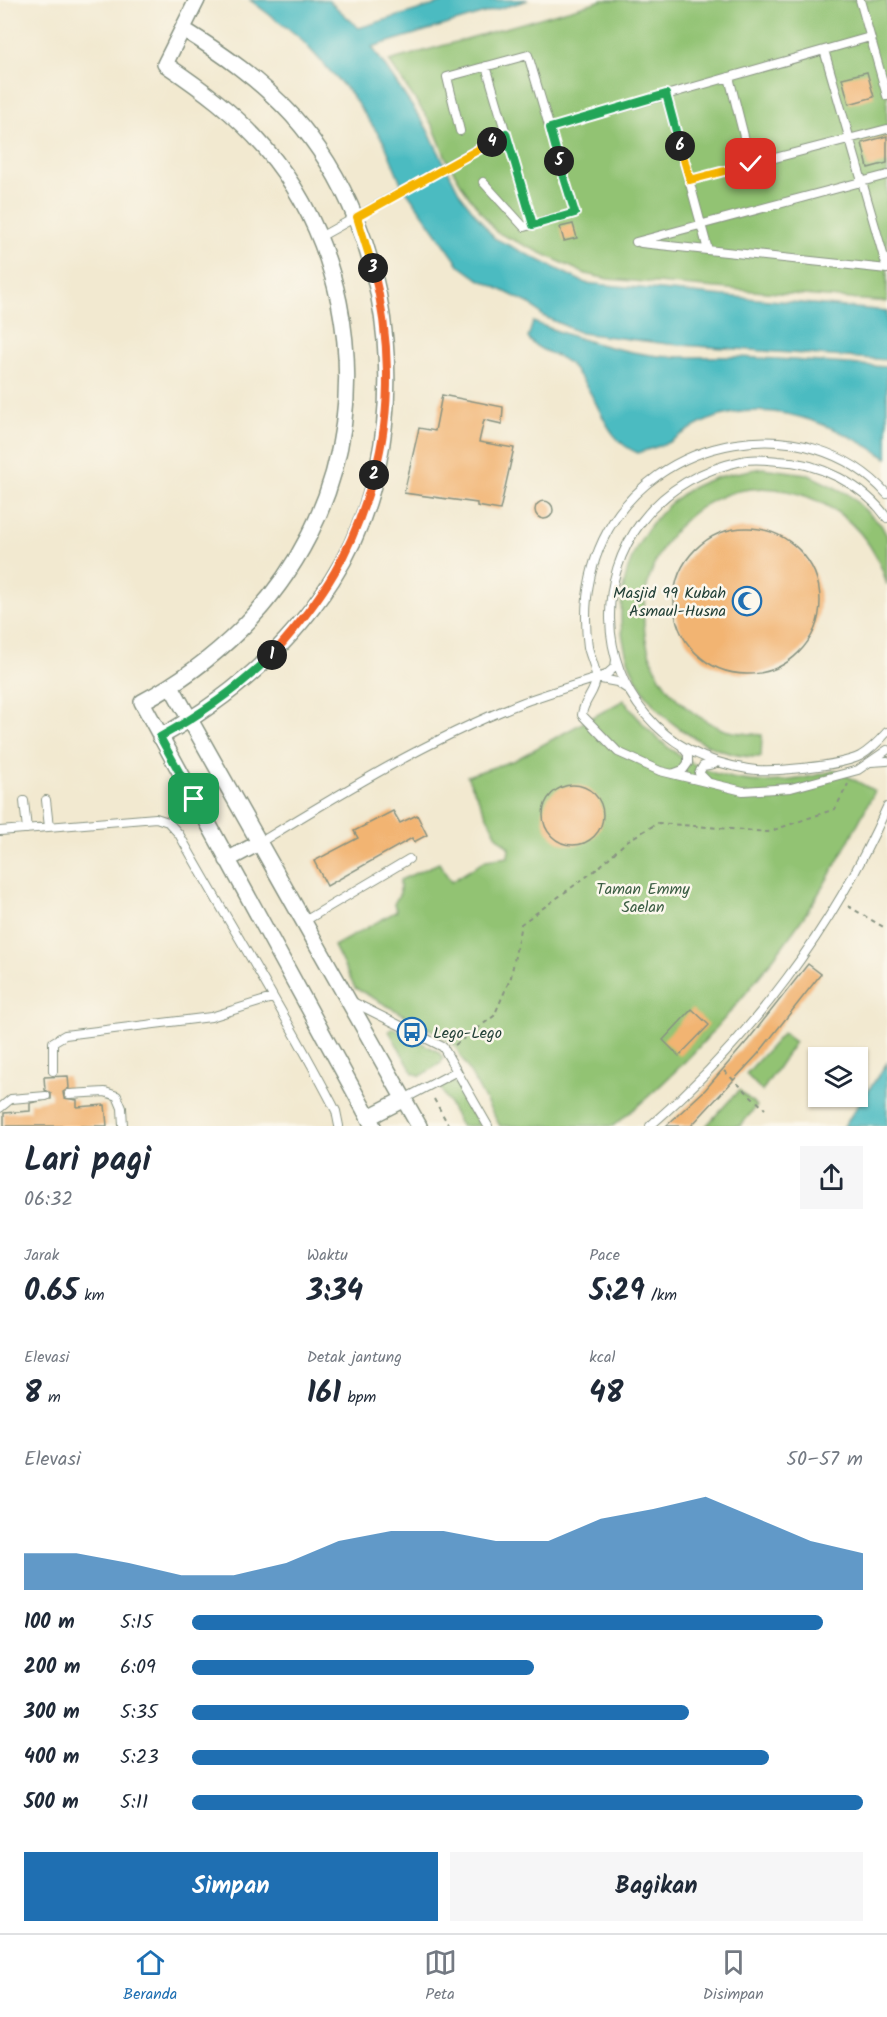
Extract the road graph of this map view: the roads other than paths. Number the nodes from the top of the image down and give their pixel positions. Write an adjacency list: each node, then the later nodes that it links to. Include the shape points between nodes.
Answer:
1 (197, 0): 3 (street)
2 (860, 0): 4 (lane)
3 (183, 29): 20 (street, via 231,58 293,116 337,179); 23 (street, via 165,64 205,91 267,150 295,190)
4 (870, 37): 5 (lane); 9 (lane)
5 (824, 50): 7 (lane); 14 (lane)
6 (486, 66): 10 (lane, via 528,55); 12 (lane, via 447,77); 13 (lane)
7 (729, 77): 8 (lane); 15 (lane)
8 (666, 94): 10 (lane); 17 (lane)
9 (887, 96)
10 (550, 128): 21 (lane, via 575,213)
11 (887, 129): 14 (lane)
12 (460, 131)
13 (506, 133): 20 (lane); 21 (lane)
14 (849, 139): 15 (lane); 19 (lane)
15 (751, 164): 17 (lane)
16 (887, 175): 19 (lane)
17 (690, 180): 22 (lane)
18 (483, 182): 21 (lane, via 524,227)
19 (862, 182): 22 (lane); 25 (lane)
20 (357, 217): 23 (lane); 36 (street, via 378,289 387,359 386,412 367,501 333,579 303,620 233,690)
21 (533, 225)
22 (701, 225): 24 (lane); 24 (lane, via 636,242)
23 (320, 237): 33 (street, via 345,333 348,381 342,441 327,496 305,545 270,597 238,633)
24 (708, 250): 25 (lane)
25 (887, 268)
26 (887, 494): 29 (lane, via 872,478 827,452 788,442 744,441 697,453 654,476 626,505 603,539 590,576 585,608)
27 (887, 518): 28 (lane, via 879,507 840,477 793,461 744,460 697,474 657,501 627,540 611,586 610,635)
28 (616, 658): 30 (lane, via 615,667); 34 (lane)
29 (593, 665): 30 (lane); 31 (lane)
30 (606, 675): 31 (lane)
31 (596, 678): 32 (lane); 35 (lane); 52 (lane, via 524,702 422,749)
32 (617, 682): 34 (lane); 35 (lane)
33 (171, 686): 36 (street); 38 (street, via 142,702)
34 (629, 690): 39 (lane, via 646,716)
35 (592, 692): 44 (lane, via 582,715 593,727 618,752)
36 (191, 720): 38 (street); 52 (street)
37 (887, 732): 43 (lane, via 859,756 842,761 765,772)
38 (160, 737): 54 (street)
39 (682, 747): 43 (lane); 44 (lane, via 688,754 688,763)
40 (887, 750): 42 (lane)
41 (887, 761): 42 (lane)
42 (871, 762): 45 (lane, via 855,771 791,788 743,791)
43 (718, 764): 45 (lane, via 703,766 699,773)
44 (672, 774): 45 (lane)
45 (712, 784)
46 (46, 800): 49 (lane)
47 (24, 801): 50 (lane)
48 (887, 807): 69 (lane, via 840,902 790,974 715,1064)
49 (49, 827): 50 (lane); 56 (lane, via 156,818 168,822 179,834)
50 (27, 829): 51 (lane)
51 (0, 831)
52 (259, 843): 54 (street); 55 (street)
53 (409, 859): 55 (lane)
54 (227, 860): 64 (street)
55 (303, 922): 57 (street)
56 (272, 998): 58 (lane, via 211,1017 65,1035 53,1042); 66 (lane, via 295,1030 336,1111)
57 (347, 999): 59 (lane, via 443,1047); 62 (street)
58 (53, 1071)
59 (457, 1071): 62 (lane); 68 (lane)
60 (69, 1094): 65 (lane, via 105,1092 117,1096)
61 (46, 1096): 63 (lane, via 11,1099)
62 (404, 1099): 64 (street); 67 (street)
63 (0, 1108)
64 (371, 1122)
65 (123, 1126)
66 (339, 1126)
67 (419, 1126)
68 (488, 1126)
69 (650, 1126)

